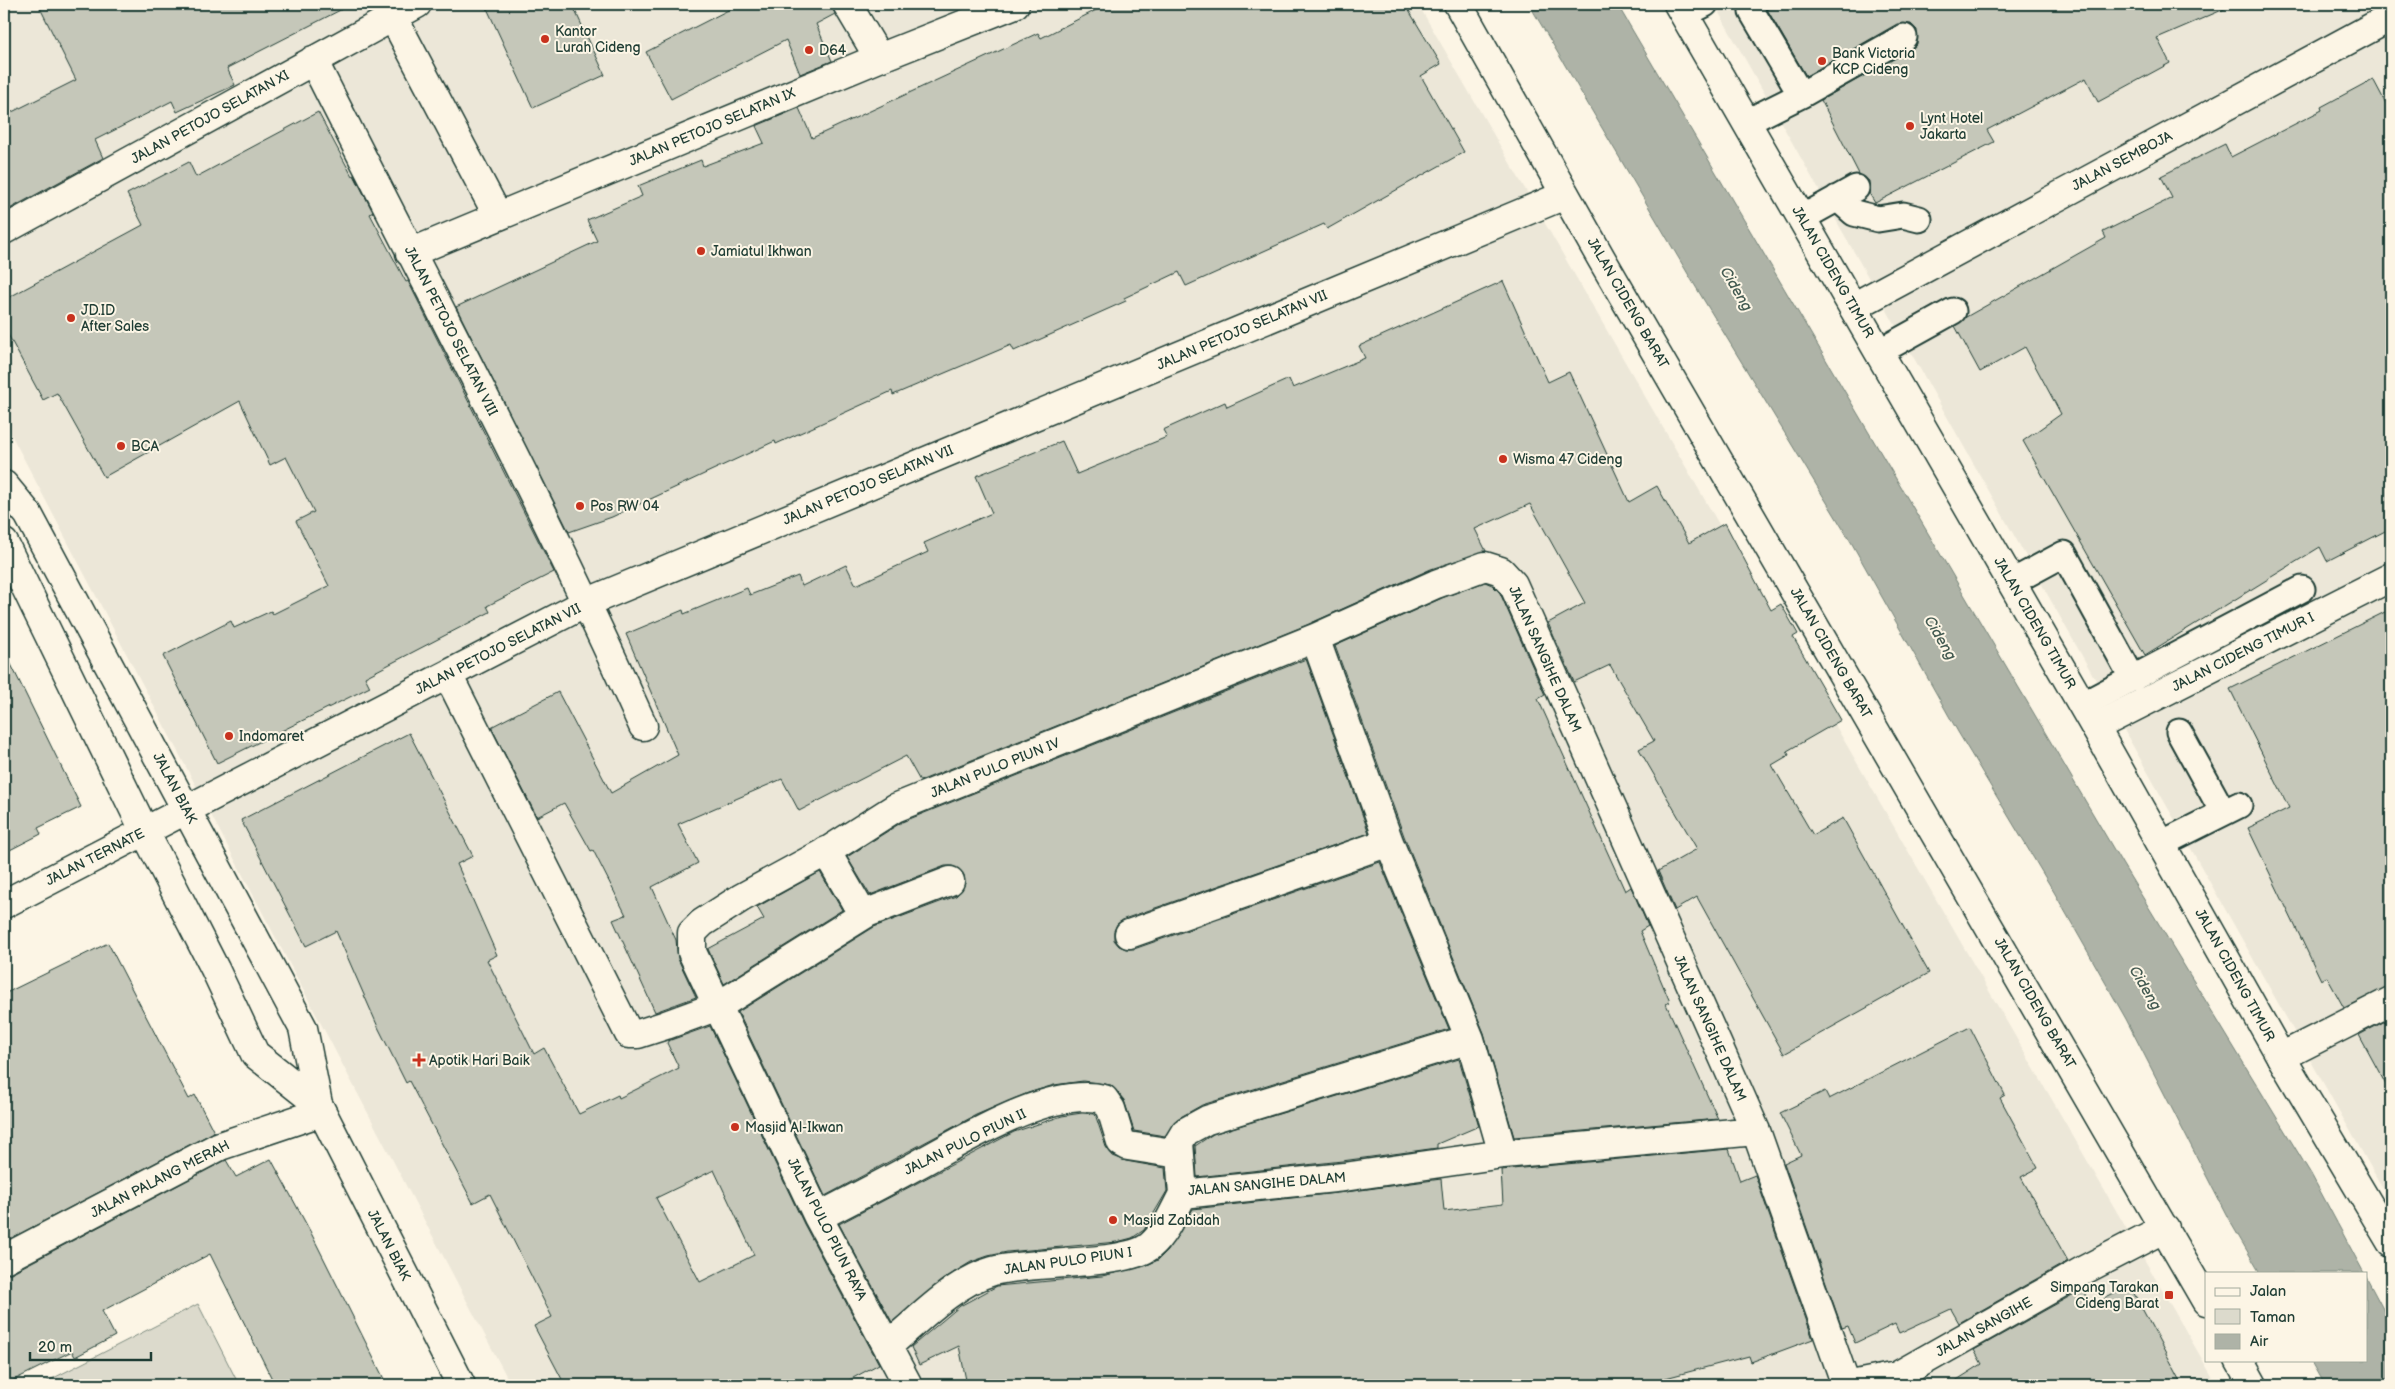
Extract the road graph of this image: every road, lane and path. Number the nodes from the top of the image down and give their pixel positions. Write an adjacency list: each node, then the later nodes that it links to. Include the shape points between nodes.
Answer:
1 (417, 4): 7 (street, JALAN PETOJO SELATAN XI)
2 (848, 4): 10 (street)
3 (1016, 4): 10 (street, JALAN PETOJO SELATAN IX)
4 (1458, 4): 14 (street, JALAN CIDENG BARAT)
5 (1689, 7): 13 (street, JALAN CIDENG TIMUR)
6 (1752, 12): 12 (lane)
7 (393, 16): 11 (street, JALAN PETOJO SELATAN XI); 15 (street)
8 (2391, 17): 20 (street, JALAN SEMBOJA)
9 (1904, 37): 12 (lane)
10 (879, 58): 15 (street, JALAN PETOJO SELATAN IX)
11 (313, 60): 18 (street, JALAN PETOJO SELATAN XI); 19 (street, JALAN PETOJO SELATAN VIII)
12 (1801, 95): 13 (lane)
13 (1747, 122): 16 (street, JALAN CIDENG TIMUR)
14 (1566, 196): 28 (street, JALAN PETOJO SELATAN VII); 55 (street, JALAN CIDENG BARAT)
15 (498, 216): 19 (street, JALAN PETOJO SELATAN IX)
16 (1802, 218): 17 (lane, via 1846,193 1854,213 1878,219 1902,215); 20 (street, JALAN CIDENG TIMUR)
17 (1919, 219)
18 (4, 230)
19 (410, 253): 28 (street, JALAN PETOJO SELATAN VIII, via 516,455)
20 (1853, 307): 22 (street, JALAN CIDENG TIMUR)
21 (1953, 312): 22 (lane)
22 (1879, 352): 26 (street, JALAN CIDENG TIMUR)
23 (4, 484): 35 (street, JALAN BIAK, via 28,514)
24 (4, 543): 36 (street, JALAN BIAK)
25 (2391, 577): 32 (street, JALAN CIDENG TIMUR I)
26 (2012, 582): 31 (lane, via 2064,554); 32 (street, JALAN CIDENG TIMUR)
27 (2302, 589): 31 (lane)
28 (588, 602): 30 (street, JALAN PETOJO SELATAN VII); 33 (street, JALAN PETOJO SELATAN VIII)
29 (1315, 638): 37 (street); 39 (street, JALAN PULO PIUN IV, via 895,808); 50 (street, JALAN SANGIHE DALAM, via 1436,584 1485,566 1501,571 1513,584)
30 (448, 675): 35 (street, JALAN PETOJO SELATAN VII); 46 (street, via 629,1034 638,1034)
31 (2133, 679): 32 (lane)
32 (2089, 716): 38 (street, JALAN CIDENG TIMUR)
33 (643, 726)
34 (2179, 732): 38 (lane, via 2231,808)
35 (186, 809): 36 (street, JALAN TERNATE); 49 (street, JALAN BIAK, via 303,1028)
36 (145, 832): 41 (street, JALAN TERNATE); 49 (street, JALAN BIAK, via 255,1054)
37 (1388, 842): 44 (street); 47 (street)
38 (2161, 844): 48 (street, JALAN CIDENG TIMUR)
39 (826, 851): 42 (street); 43 (street, JALAN PULO PIUN IV, via 734,903)
40 (950, 881): 42 (street)
41 (4, 904)
42 (862, 915): 46 (street)
43 (692, 933): 46 (street, JALAN PULO PIUN RAYA, via 692,952)
44 (1129, 934)
45 (2391, 1000): 48 (street)
46 (718, 1006): 54 (street, JALAN PULO PIUN RAYA)
47 (1470, 1039): 51 (street, JALAN SANGIHE DALAM, via 1207,1120 1185,1132 1179,1142); 52 (street)
48 (2281, 1057): 56 (street, JALAN CIDENG TIMUR)
49 (320, 1108): 57 (street, JALAN PALANG MERAH, via 220,1146); 61 (street, JALAN BIAK)
50 (1756, 1131): 52 (street, JALAN SANGIHE DALAM); 63 (street, JALAN SANGIHE DALAM)
51 (1179, 1154): 53 (street, JALAN SANGIHE DALAM); 54 (street, JALAN PULO PIUN II, via 1121,1142 1111,1109 1104,1099 1088,1095 1047,1103 1007,1118)
52 (1503, 1154): 53 (street, JALAN SANGIHE DALAM, via 1344,1177)
53 (1183, 1194): 59 (street, JALAN PULO PIUN I, via 1157,1239 1145,1250 1122,1256 1023,1266 984,1274 968,1280)
54 (818, 1217): 59 (street, JALAN PULO PIUN RAYA)
55 (2165, 1228): 58 (street, JALAN CIDENG BARAT); 64 (street, JALAN SANGIHE, via 1897,1376)
56 (2391, 1242)
57 (4, 1259)
58 (2205, 1300)
59 (888, 1346): 62 (street, JALAN PULO PIUN RAYA)
60 (2240, 1362): 65 (street)
61 (461, 1385)
62 (908, 1385)
63 (1846, 1385)
64 (1851, 1385)
65 (2254, 1385)

